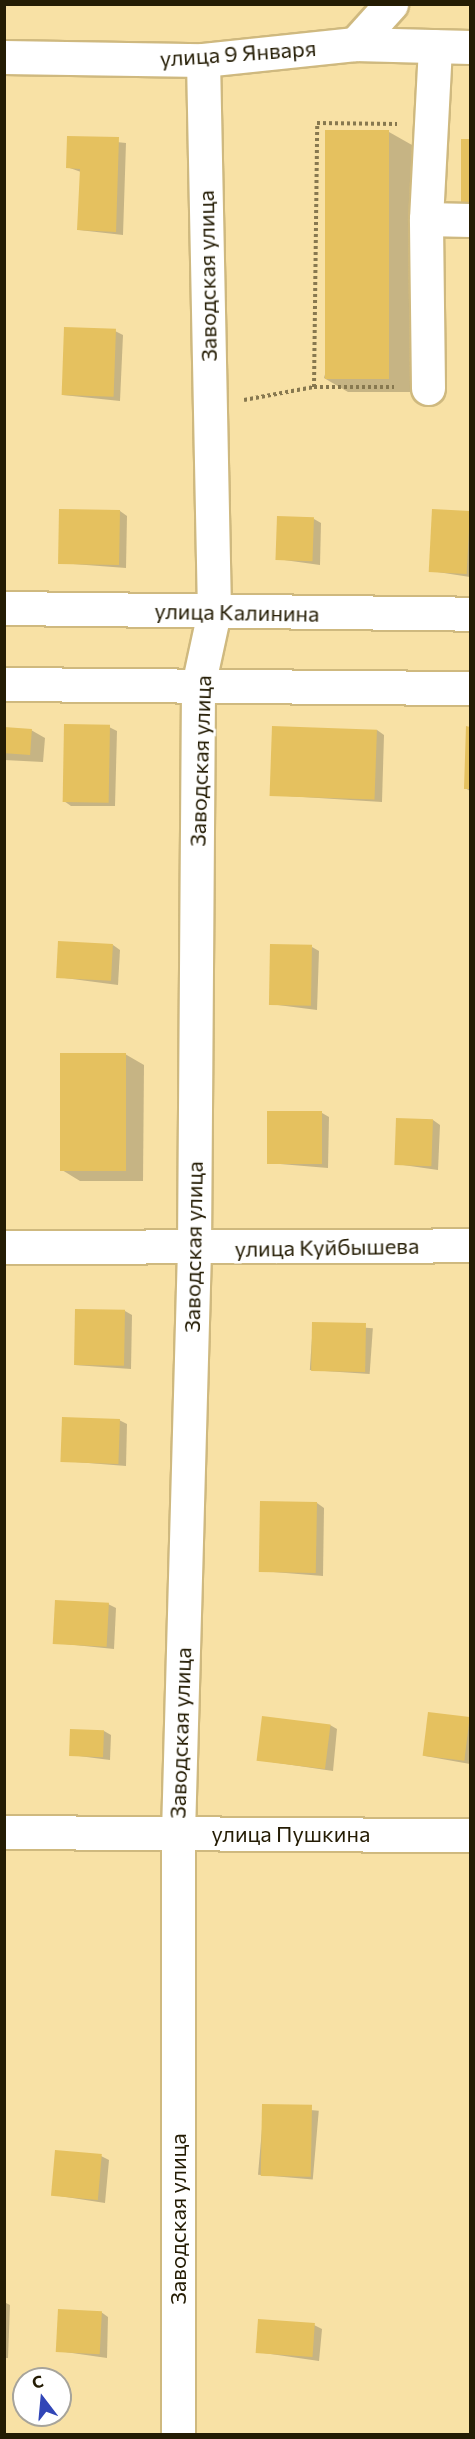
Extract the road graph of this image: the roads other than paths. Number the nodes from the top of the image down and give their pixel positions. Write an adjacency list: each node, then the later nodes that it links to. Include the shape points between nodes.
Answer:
1 (391, 4): 2 (street)
2 (355, 44): 3 (street, улица 9 Января); 6 (street, улица 9 Января)
3 (435, 46): 4 (street, улица 9 Января); 7 (street)
4 (471, 47)
5 (4, 57): 6 (street, улица 9 Января)
6 (203, 60): 11 (street, Заводская улица)
7 (426, 219): 8 (street); 9 (street)
8 (471, 220)
9 (428, 388)
10 (4, 608): 11 (street, улица Калинина)
11 (213, 612): 12 (street, улица Калинина); 14 (street, Заводская улица)
12 (471, 614)
13 (4, 684): 14 (street)
14 (198, 686): 15 (street); 18 (street, Заводская улица)
15 (471, 688)
16 (471, 1245): 18 (street, улица Куйбышева)
17 (4, 1247): 18 (street, улица Куйбышева)
18 (194, 1249): 20 (street, Заводская улица)
19 (4, 1832): 20 (street, улица Пушкина)
20 (178, 1833): 21 (street, улица Пушкина); 22 (street, Заводская улица)
21 (471, 1835)
22 (178, 2434)

